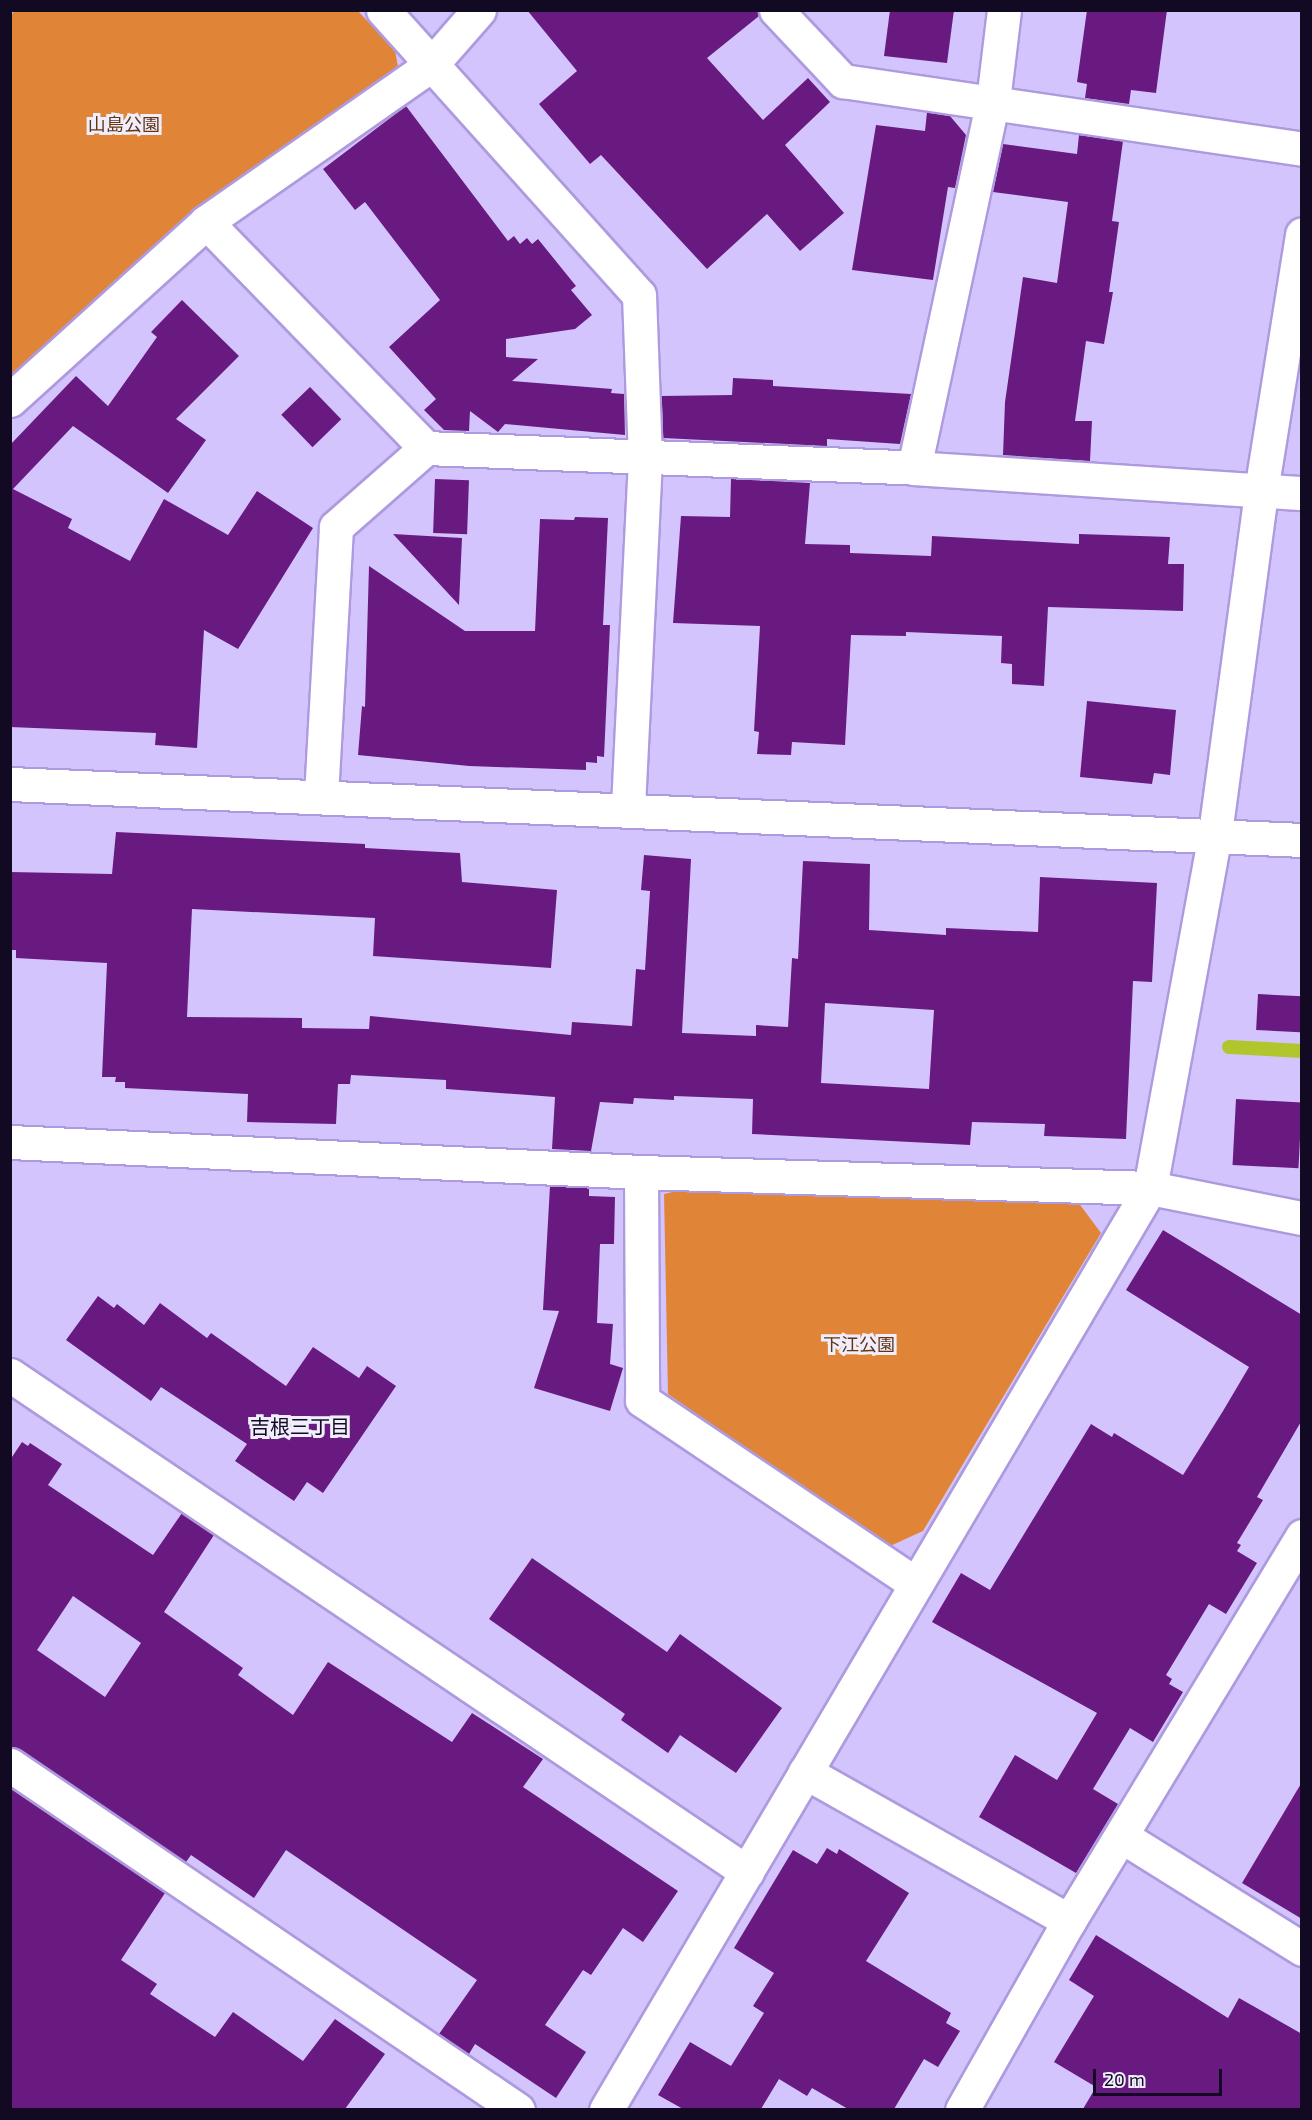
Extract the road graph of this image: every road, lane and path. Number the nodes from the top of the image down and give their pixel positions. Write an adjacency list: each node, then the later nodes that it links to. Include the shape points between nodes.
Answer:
1 (382, 10): 5 (street)
2 (479, 10): 5 (street)
3 (776, 10): 6 (street, via 843,81)
4 (1004, 10): 6 (street)
5 (431, 65): 8 (street); 12 (street, via 639,295)
6 (993, 100): 7 (street); 13 (street)
7 (1302, 149)
8 (206, 222): 10 (street); 11 (street)
9 (1302, 234): 14 (street)
10 (10, 400)
11 (426, 448): 12 (street); 17 (street, via 336,527)
12 (645, 459): 13 (street); 18 (street)
13 (914, 468): 14 (street)
14 (1261, 491): 15 (street); 19 (street)
15 (1302, 493)
16 (10, 784): 17 (street)
17 (321, 796): 18 (street)
18 (628, 811): 19 (street)
19 (1215, 833): 20 (street); 23 (street)
20 (1302, 840)
21 (10, 1142): 22 (street)
22 (641, 1172): 23 (street); 27 (street, via 642,1400)
23 (1150, 1188): 24 (street); 27 (street)
24 (1302, 1218)
25 (10, 1375): 31 (street)
26 (1302, 1536): 30 (street)
27 (916, 1584): 29 (street)
28 (10, 1765): 34 (street)
29 (806, 1772): 31 (street); 32 (street)
30 (1123, 1837): 32 (street); 33 (street)
31 (747, 1872): 35 (street)
32 (1069, 1921): 36 (street)
33 (1302, 1949)
34 (518, 2109)
35 (606, 2109)
36 (962, 2109)

